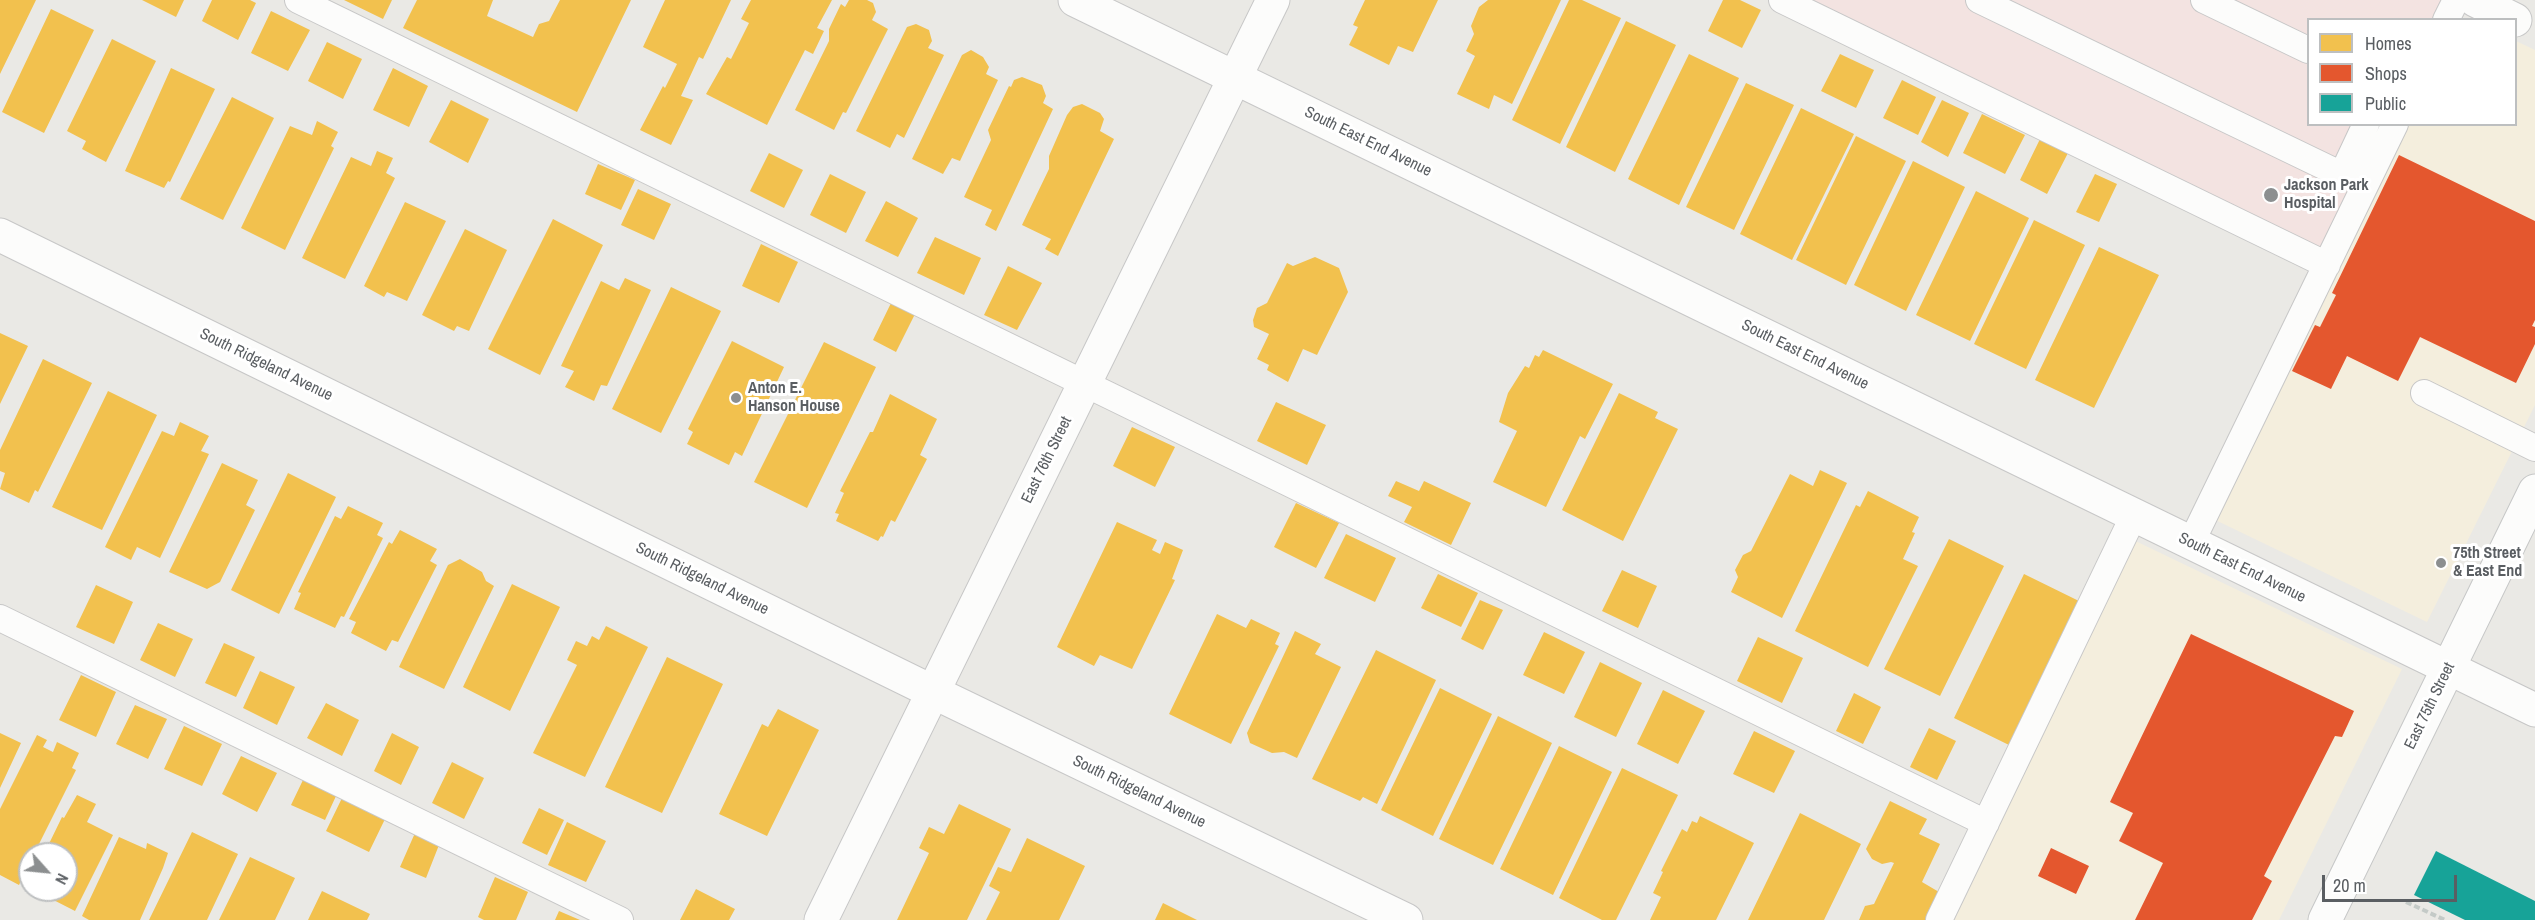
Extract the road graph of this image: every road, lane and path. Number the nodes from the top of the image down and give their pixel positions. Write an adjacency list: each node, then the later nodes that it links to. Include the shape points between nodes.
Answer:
1 (298, 0): 19 (lane)
2 (1075, 0): 14 (street, South East End Avenue)
3 (1273, 0): 14 (street, East 76th Street)
4 (1782, 0): 18 (lane)
5 (1978, 0): 15 (lane, via 2342,175)
6 (2204, 0): 13 (lane)
7 (2456, 0): 9 (lane)
8 (2475, 0): 10 (street)
9 (2447, 18)
10 (2511, 18)
11 (2517, 21): 12 (street)
12 (2535, 29)
13 (2307, 50)
14 (1235, 78): 19 (street, East 76th Street); 23 (street, South East End Avenue)
15 (2365, 126)
16 (2394, 126): 18 (lane)
17 (0, 235): 27 (street, South Ridgeland Avenue)
18 (2327, 265): 24 (lane)
19 (1084, 384): 27 (street, East 76th Street); 29 (lane)
20 (2424, 393): 21 (lane)
21 (2535, 448)
22 (2535, 492): 26 (street, East 75th Street)
23 (2134, 515): 24 (street, South East End Avenue); 29 (lane)
24 (2191, 543): 26 (street, South East End Avenue)
25 (0, 618): 31 (lane)
26 (2448, 668): 28 (street, South East End Avenue); 35 (street, East 75th Street)
27 (933, 692): 32 (street, East 76th Street); 33 (street, South Ridgeland Avenue)
28 (2535, 710)
29 (1986, 823): 34 (lane)
30 (2406, 902): 36 (path)
31 (620, 920)
32 (821, 920)
33 (1406, 920)
34 (1939, 920)
35 (2325, 920)
36 (2445, 920)

